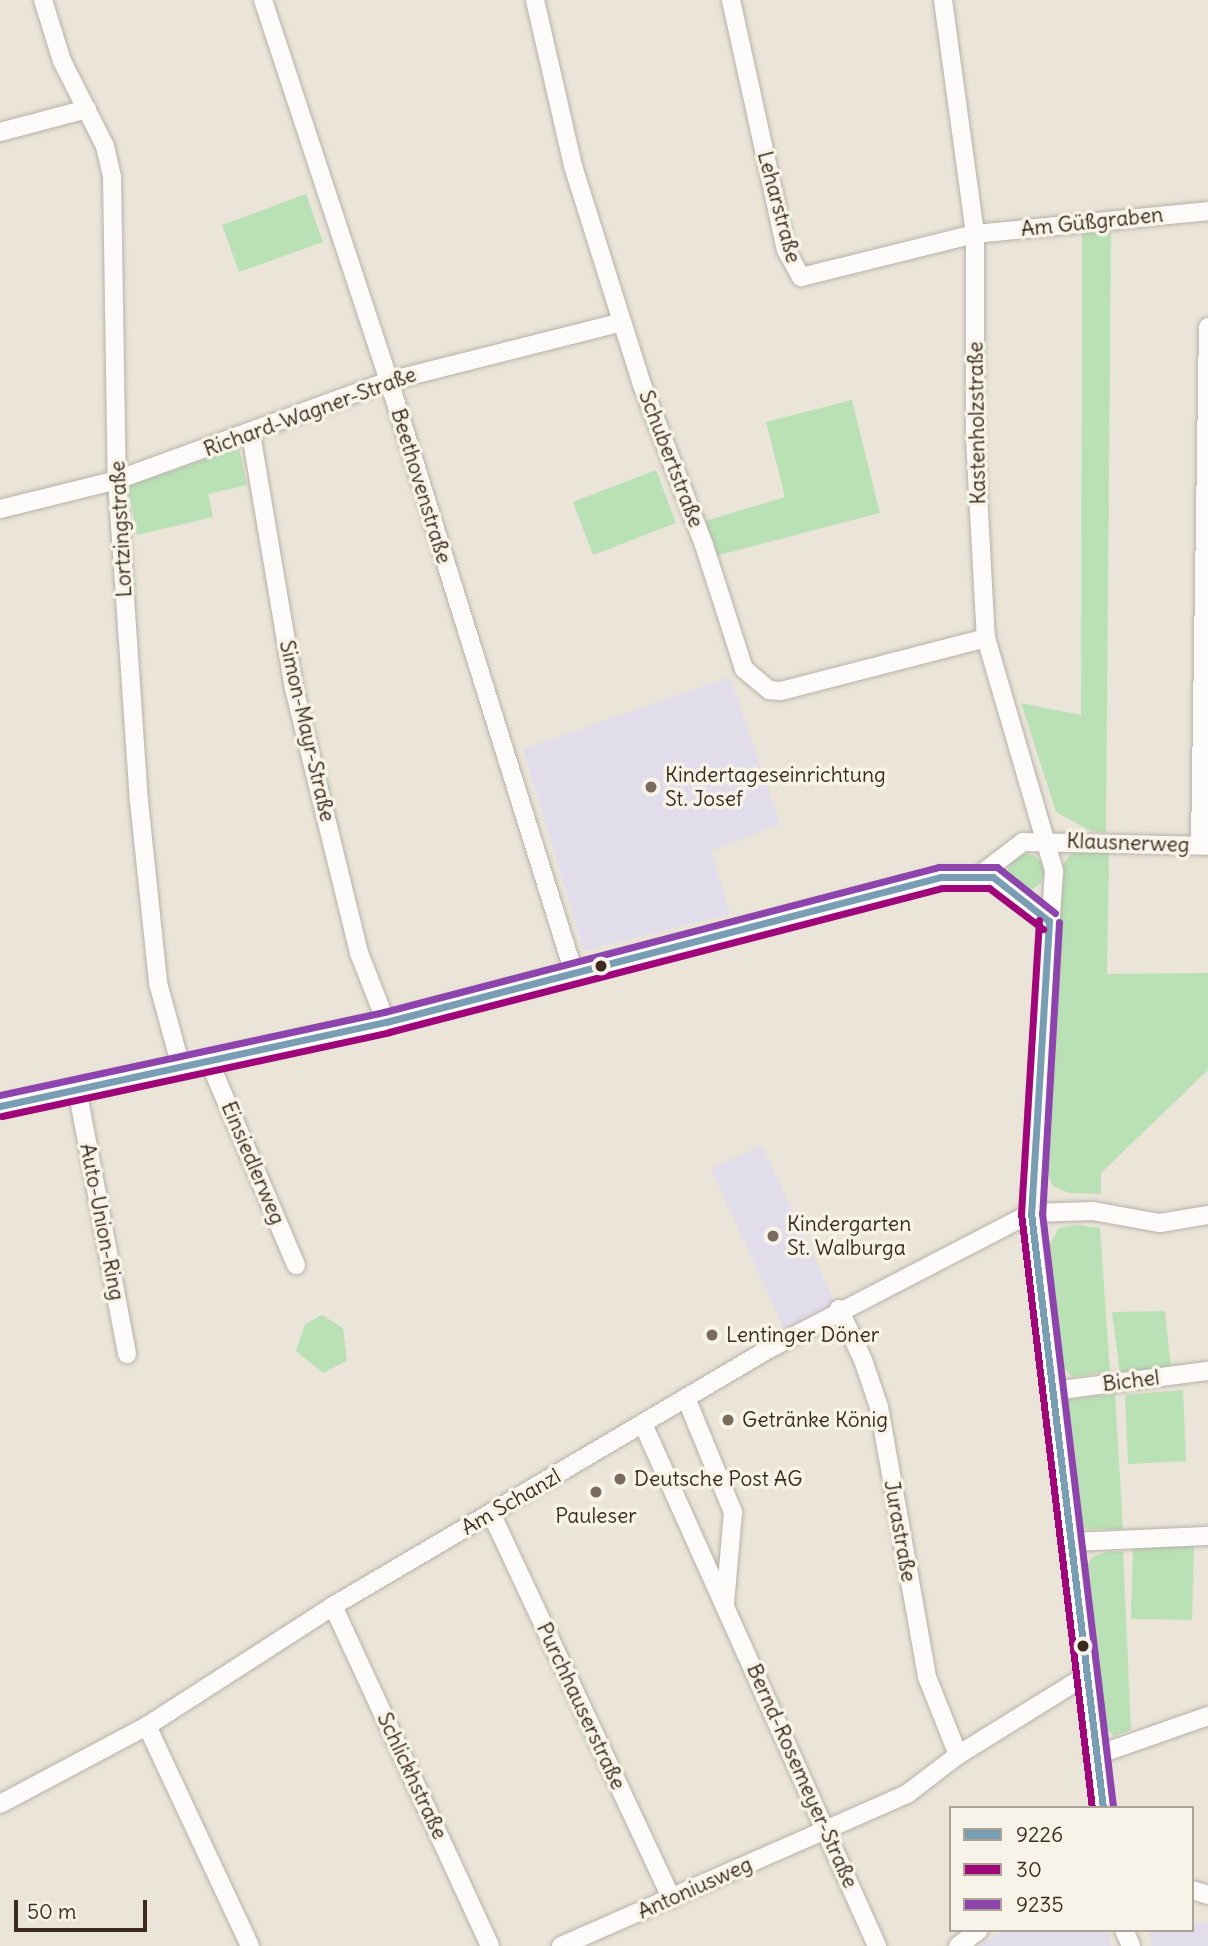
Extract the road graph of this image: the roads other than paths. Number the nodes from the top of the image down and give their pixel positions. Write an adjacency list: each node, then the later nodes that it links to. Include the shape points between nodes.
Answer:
1 (43, 0): 6 (street, Lortzingstraße, via 62,61)
2 (263, 0): 13 (street, Beethovenstraße)
3 (535, 0): 10 (street, Schubertstraße, via 573,166)
4 (731, 0): 9 (street, Leharstraße, via 786,250 801,278)
5 (943, 0): 9 (street, Kastenholzstraße)
6 (87, 109): 7 (street); 15 (street, Lortzingstraße, via 105,146 112,177)
7 (0, 132)
8 (1208, 211): 9 (street, Am Güßgraben)
9 (975, 234): 17 (street, Kastenholzstraße, via 975,438)
10 (622, 322): 13 (street, Richard-Wagner-Straße); 17 (street, Schubertstraße, via 744,669 755,682 781,691)
11 (1208, 327): 12 (street)
12 (1207, 371): 19 (street)
13 (389, 381): 14 (street, Richard-Wagner-Straße); 22 (street, Beethovenstraße)
14 (251, 434): 15 (street, Richard-Wagner-Straße); 23 (street, Simon-Mayr-Straße, via 294,688 359,953)
15 (117, 480): 16 (street, Richard-Wagner-Straße); 25 (street, Lortzingstraße, via 139,801 158,983)
16 (0, 509)
17 (986, 638): 18 (street, Kastenholzstraße)
18 (1048, 839): 19 (street, Klausnerweg); 20 (street, via 1023,842); 21 (street, via 1054,871)
19 (1204, 846)
20 (981, 874): 21 (street, via 1008,887); 22 (street, via 941,877)
21 (1048, 921): 28 (street)
22 (574, 973): 23 (street)
23 (386, 1022): 24 (street)
24 (209, 1061): 25 (street); 30 (street, Einsiedlerweg)
25 (181, 1067): 26 (street)
26 (77, 1089): 27 (street); 32 (street, Auto-Union-Ring)
27 (0, 1106)
28 (1031, 1213): 29 (street, via 1093,1211 1160,1223); 31 (street, Am Schanzl); 34 (street)
29 (1208, 1215)
30 (296, 1265)
31 (839, 1309): 35 (street, Am Schanzl); 45 (street, Jurastraße, via 879,1407 927,1677)
32 (127, 1354)
33 (1208, 1371): 34 (street, Bichel)
34 (1053, 1391): 39 (street)
35 (686, 1398): 36 (street, Am Schanzl); 41 (street, Bernd-Rosemeyer-Straße, via 733,1512)
36 (643, 1424): 37 (street, Am Schanzl); 41 (street, Bernd-Rosemeyer-Straße)
37 (491, 1513): 40 (street, Am Schanzl); 50 (street, Purchhauserstraße)
38 (1208, 1536): 39 (street)
39 (1070, 1542): 42 (street)
40 (334, 1606): 44 (street, Am Schanzl); 54 (street, Schlickhstraße)
41 (725, 1606): 49 (street, Bernd-Rosemeyer-Straße)
42 (1087, 1675): 45 (street); 46 (street)
43 (1208, 1716): 46 (street)
44 (147, 1726): 47 (street, Am Schanzl); 53 (street)
45 (958, 1755): 49 (street, via 907,1794)
46 (1094, 1756): 48 (street)
47 (0, 1804)
48 (1103, 1806)
49 (828, 1829): 50 (street, Antoniusweg); 55 (street, Bernd-Rosemeyer-Straße)
50 (672, 1899): 52 (street, Antoniusweg)
51 (976, 1932): 56 (street)
52 (572, 1944)
53 (250, 1946)
54 (490, 1946)
55 (877, 1946)
56 (958, 1946)

